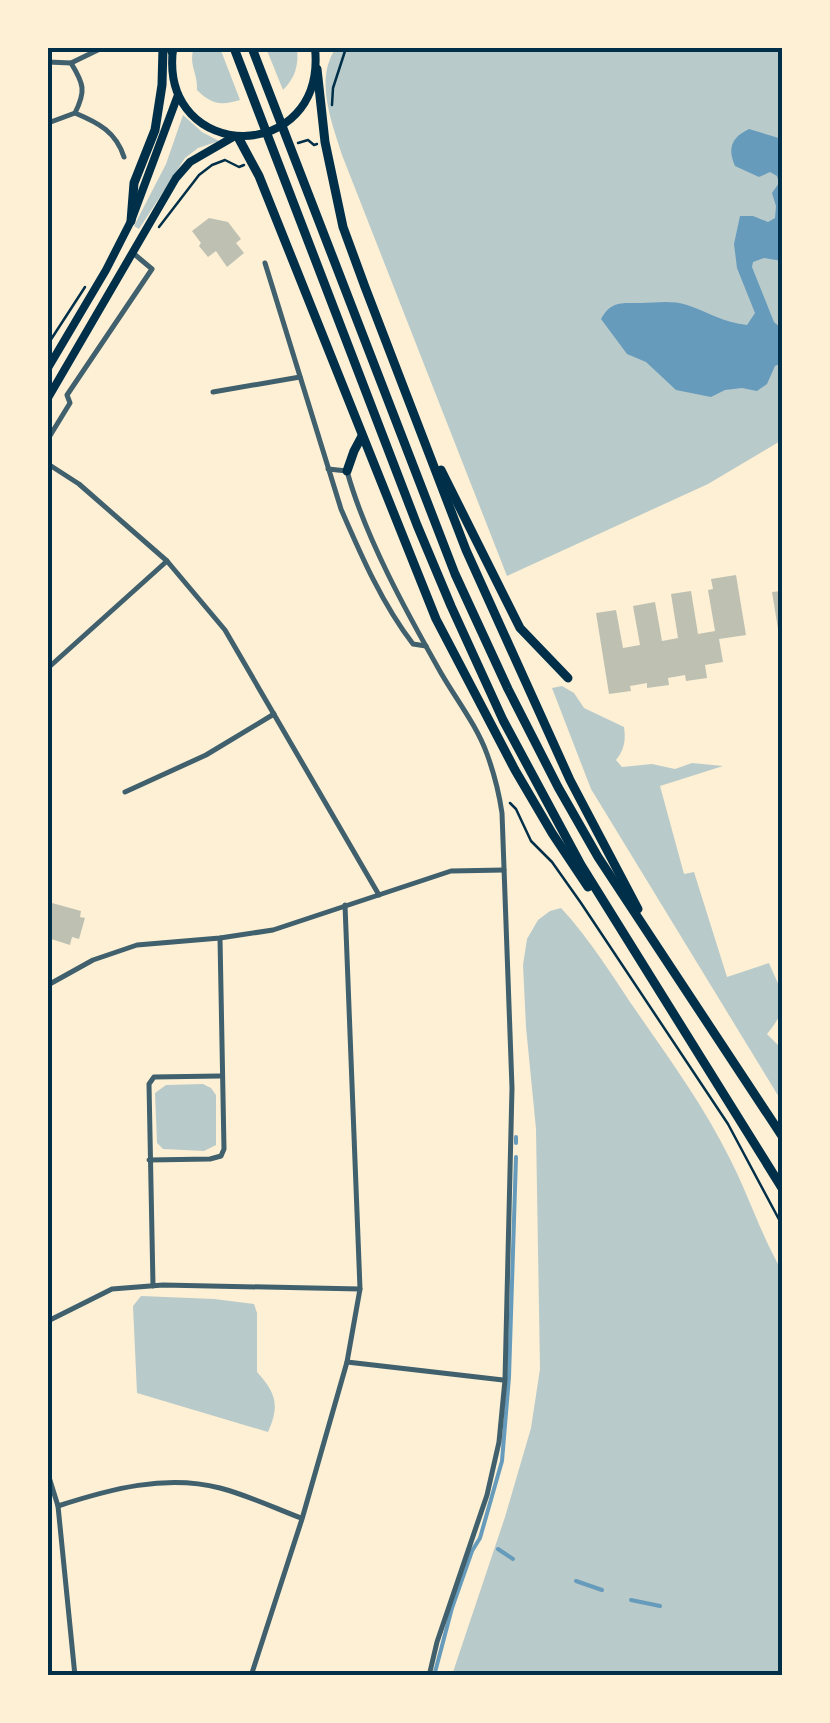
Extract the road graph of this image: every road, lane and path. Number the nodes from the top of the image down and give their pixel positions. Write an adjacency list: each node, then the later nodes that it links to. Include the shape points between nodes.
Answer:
1 (102, 48): 8 (street)
2 (234, 48): 45 (highway, via 417,525 482,675)
3 (252, 48): 47 (highway, via 455,574 577,821)
4 (315, 48): 9 (main road)
5 (346, 48): 11 (path)
6 (170, 49): 10 (main road); 17 (highway, via 154,130 134,183)
7 (48, 62): 8 (street)
8 (71, 63): 12 (street, via 82,80)
9 (317, 69): 14 (main road, via 300,111 266,134); 23 (highway, via 343,227)
10 (178, 95): 14 (main road, via 207,127); 17 (main road)
11 (332, 112)
12 (75, 114): 13 (street); 15 (street, via 106,128)
13 (48, 123)
14 (236, 137): 19 (main road, via 190,162); 30 (highway, via 260,176)
15 (124, 157)
16 (238, 167): 18 (path, via 224,160 206,168)
17 (131, 221): 24 (main road)
18 (156, 232)
19 (133, 253): 26 (main road); 28 (street, via 152,269)
20 (265, 264): 25 (street)
21 (90, 278): 22 (path)
22 (48, 344)
23 (396, 367): 38 (highway, via 520,628); 47 (highway, via 466,550 557,752)
24 (48, 368)
25 (300, 377): 27 (street); 33 (street)
26 (52, 386): 28 (street); 29 (main road)
27 (212, 392)
28 (67, 395): 31 (street, via 70,403)
29 (48, 398)
30 (362, 436): 34 (highway); 45 (highway, via 436,618 481,708 552,833)
31 (48, 438)
32 (48, 464): 35 (street)
33 (328, 469): 34 (street); 36 (street, via 378,588 413,644)
34 (348, 471): 36 (street, via 370,535)
35 (166, 560): 37 (street); 39 (street, via 225,630)
36 (426, 646): 40 (street, via 486,750)
37 (48, 668)
38 (568, 678)
39 (274, 714): 41 (street, via 206,755); 43 (street)
40 (499, 791): 42 (street); 53 (path, via 662,1021)
41 (124, 792)
42 (504, 870): 43 (street, via 451,871); 58 (street, via 512,1088)
43 (380, 894): 44 (street)
44 (345, 905): 46 (street, via 273,930); 55 (street)
45 (620, 929): 52 (highway)
46 (220, 938): 48 (street, via 137,945); 49 (street)
47 (659, 952): 50 (highway)
48 (48, 985)
49 (222, 1076): 51 (street, via 150,1081); 51 (street, via 221,1156)
50 (782, 1136)
51 (149, 1160): 54 (street)
52 (782, 1188)
53 (782, 1226)
54 (154, 1286): 55 (street); 56 (street, via 112,1289)
55 (360, 1289): 57 (street)
56 (48, 1320)
57 (347, 1362): 58 (street); 61 (street)
58 (504, 1380): 64 (street, via 487,1494)
59 (48, 1474): 60 (street)
60 (58, 1506): 61 (street, via 107,1490 172,1482 220,1488); 62 (street)
61 (302, 1519): 63 (street)
62 (75, 1676)
63 (250, 1676)
64 (429, 1676)

